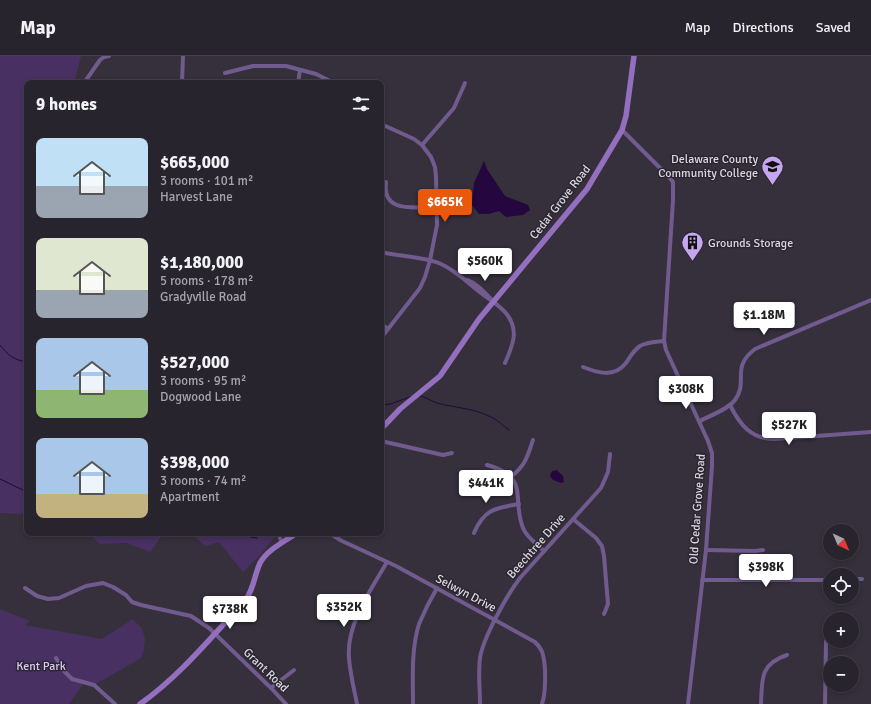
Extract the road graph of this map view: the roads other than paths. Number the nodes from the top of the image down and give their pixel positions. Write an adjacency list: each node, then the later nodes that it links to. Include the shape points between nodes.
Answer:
1 (109, 56): 6 (street, via 100,60)
2 (183, 56): 7 (street)
3 (634, 56): 12 (street, Cedar Grove Road)
4 (300, 70): 5 (street, via 286,66 253,66); 8 (street); 9 (street)
5 (224, 73)
6 (86, 80)
7 (182, 80)
8 (298, 80)
9 (328, 80)
10 (465, 83): 13 (street, via 454,108)
11 (384, 125): 13 (street, via 414,139)
12 (622, 130): 19 (street, Cedar Grove Road, via 587,189); 23 (street, Old Cedar Grove Road, via 673,182 674,200)
13 (422, 146): 15 (street, via 435,167)
14 (386, 182): 15 (street, via 386,197 398,206)
15 (436, 207): 17 (street, via 437,225)
16 (384, 252): 17 (street)
17 (430, 260): 19 (street, via 473,282); 21 (street, via 420,288)
18 (871, 300): 26 (street, via 755,349 743,362 739,392)
19 (494, 302): 24 (street, via 505,312 513,328 513,343); 28 (street, Cedar Grove Road, via 468,333 440,376)
20 (384, 326): 21 (street)
21 (388, 329): 22 (street)
22 (384, 334)
23 (664, 341): 25 (street, via 640,346 622,367 615,371 598,373); 27 (street, Old Cedar Grove Road)
24 (505, 363)
25 (583, 367)
26 (730, 405): 27 (street); 29 (street, via 743,426 763,438)
27 (700, 421): 43 (street, Old Cedar Grove Road, via 711,448 712,458)
28 (384, 426)
29 (871, 432)
30 (533, 440): 35 (street, via 523,466)
31 (384, 442): 32 (street, via 443,455)
32 (452, 453)
33 (610, 454): 37 (street, Beechtree Drive, via 606,480)
34 (487, 465): 35 (street)
35 (511, 477): 36 (street)
36 (519, 504): 38 (street, via 490,511 478,522); 45 (street, via 525,532)
37 (573, 519): 45 (street, Beechtree Drive); 51 (street, via 602,546 608,604)
38 (474, 533)
39 (279, 536): 42 (street)
40 (292, 536): 42 (street)
41 (333, 536): 46 (street, Selwyn Drive)
42 (282, 543): 53 (street, via 263,558 249,596)
43 (706, 550): 44 (street); 47 (street, Old Cedar Grove Road)
44 (763, 550)
45 (544, 551): 52 (street, Beechtree Drive, via 515,585)
46 (387, 562): 50 (street, Selwyn Drive); 62 (street, via 359,612 351,632 349,658)
47 (702, 580): 48 (street); 66 (street, Old Cedar Grove Road)
48 (823, 580)
49 (25, 588): 53 (street, Grant Road, via 37,596 48,599 59,598 86,586 103,583 126,595 132,602 191,616)
50 (437, 588): 52 (street, Selwyn Drive); 63 (street, via 416,637)
51 (604, 614)
52 (495, 620): 64 (street, Beechtree Drive, via 484,641 481,655); 65 (street, Selwyn Drive, via 535,642 541,650 544,661)
53 (215, 634): 58 (street, Grant Road); 60 (street)
54 (826, 648): 68 (street)
55 (787, 655): 67 (street, via 773,661 764,671)
56 (56, 658): 59 (street, via 72,679 94,685)
57 (294, 670): 58 (street)
58 (271, 688): 61 (street, Grant Road)
59 (115, 704)
60 (140, 704)
61 (286, 704)
62 (357, 704)
63 (413, 704)
64 (480, 704)
65 (542, 704)
66 (688, 704)
67 (761, 704)
68 (825, 704)

